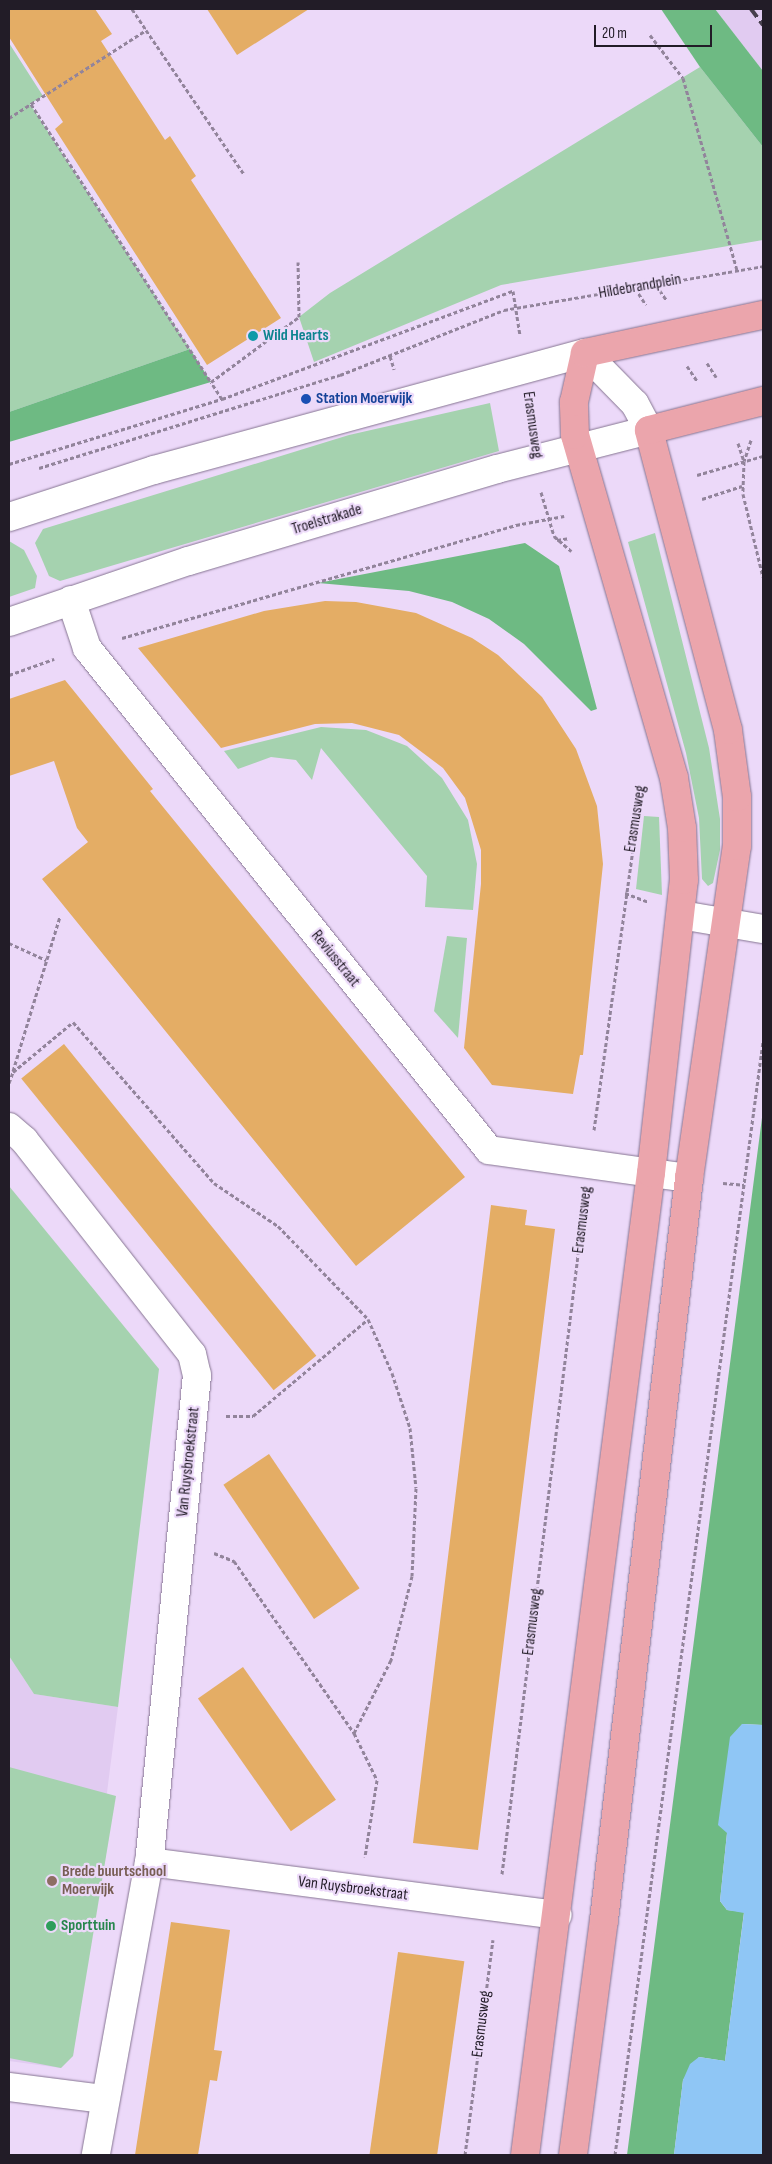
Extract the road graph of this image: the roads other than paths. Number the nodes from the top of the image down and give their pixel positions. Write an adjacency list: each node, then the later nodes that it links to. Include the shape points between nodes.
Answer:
1 (763, 315): 2 (main road)
2 (585, 353): 4 (street, via 635,404); 5 (main road, via 574,402); 6 (street, via 524,367 145,473)
3 (763, 401): 4 (main road)
4 (649, 430): 5 (street, Troelstrakade); 10 (main road, via 732,752 738,818)
5 (579, 448): 7 (street, Troelstrakade, via 188,561); 9 (main road, via 674,778 684,853)
6 (9, 517)
7 (71, 600): 8 (street, Troelstrakade); 13 (street, Reviusstraat, via 86,648 489,1150)
8 (9, 622)
9 (681, 914): 10 (street); 13 (main road)
10 (726, 923): 11 (street); 14 (main road)
11 (763, 930)
12 (9, 1127): 15 (street, Van Ruysbroekstraat, via 24,1140 192,1354 198,1375)
13 (651, 1173): 14 (street, Reviusstraat); 16 (main road)
14 (689, 1178): 21 (main road, via 604,1920)
15 (149, 1862): 16 (street, Van Ruysbroekstraat); 18 (street, Van Ruysbroekstraat)
16 (558, 1915): 20 (main road)
17 (9, 2087): 18 (street)
18 (104, 2099): 19 (street, Van Ruysbroekstraat)
19 (96, 2155)
20 (525, 2155)
21 (573, 2155)

